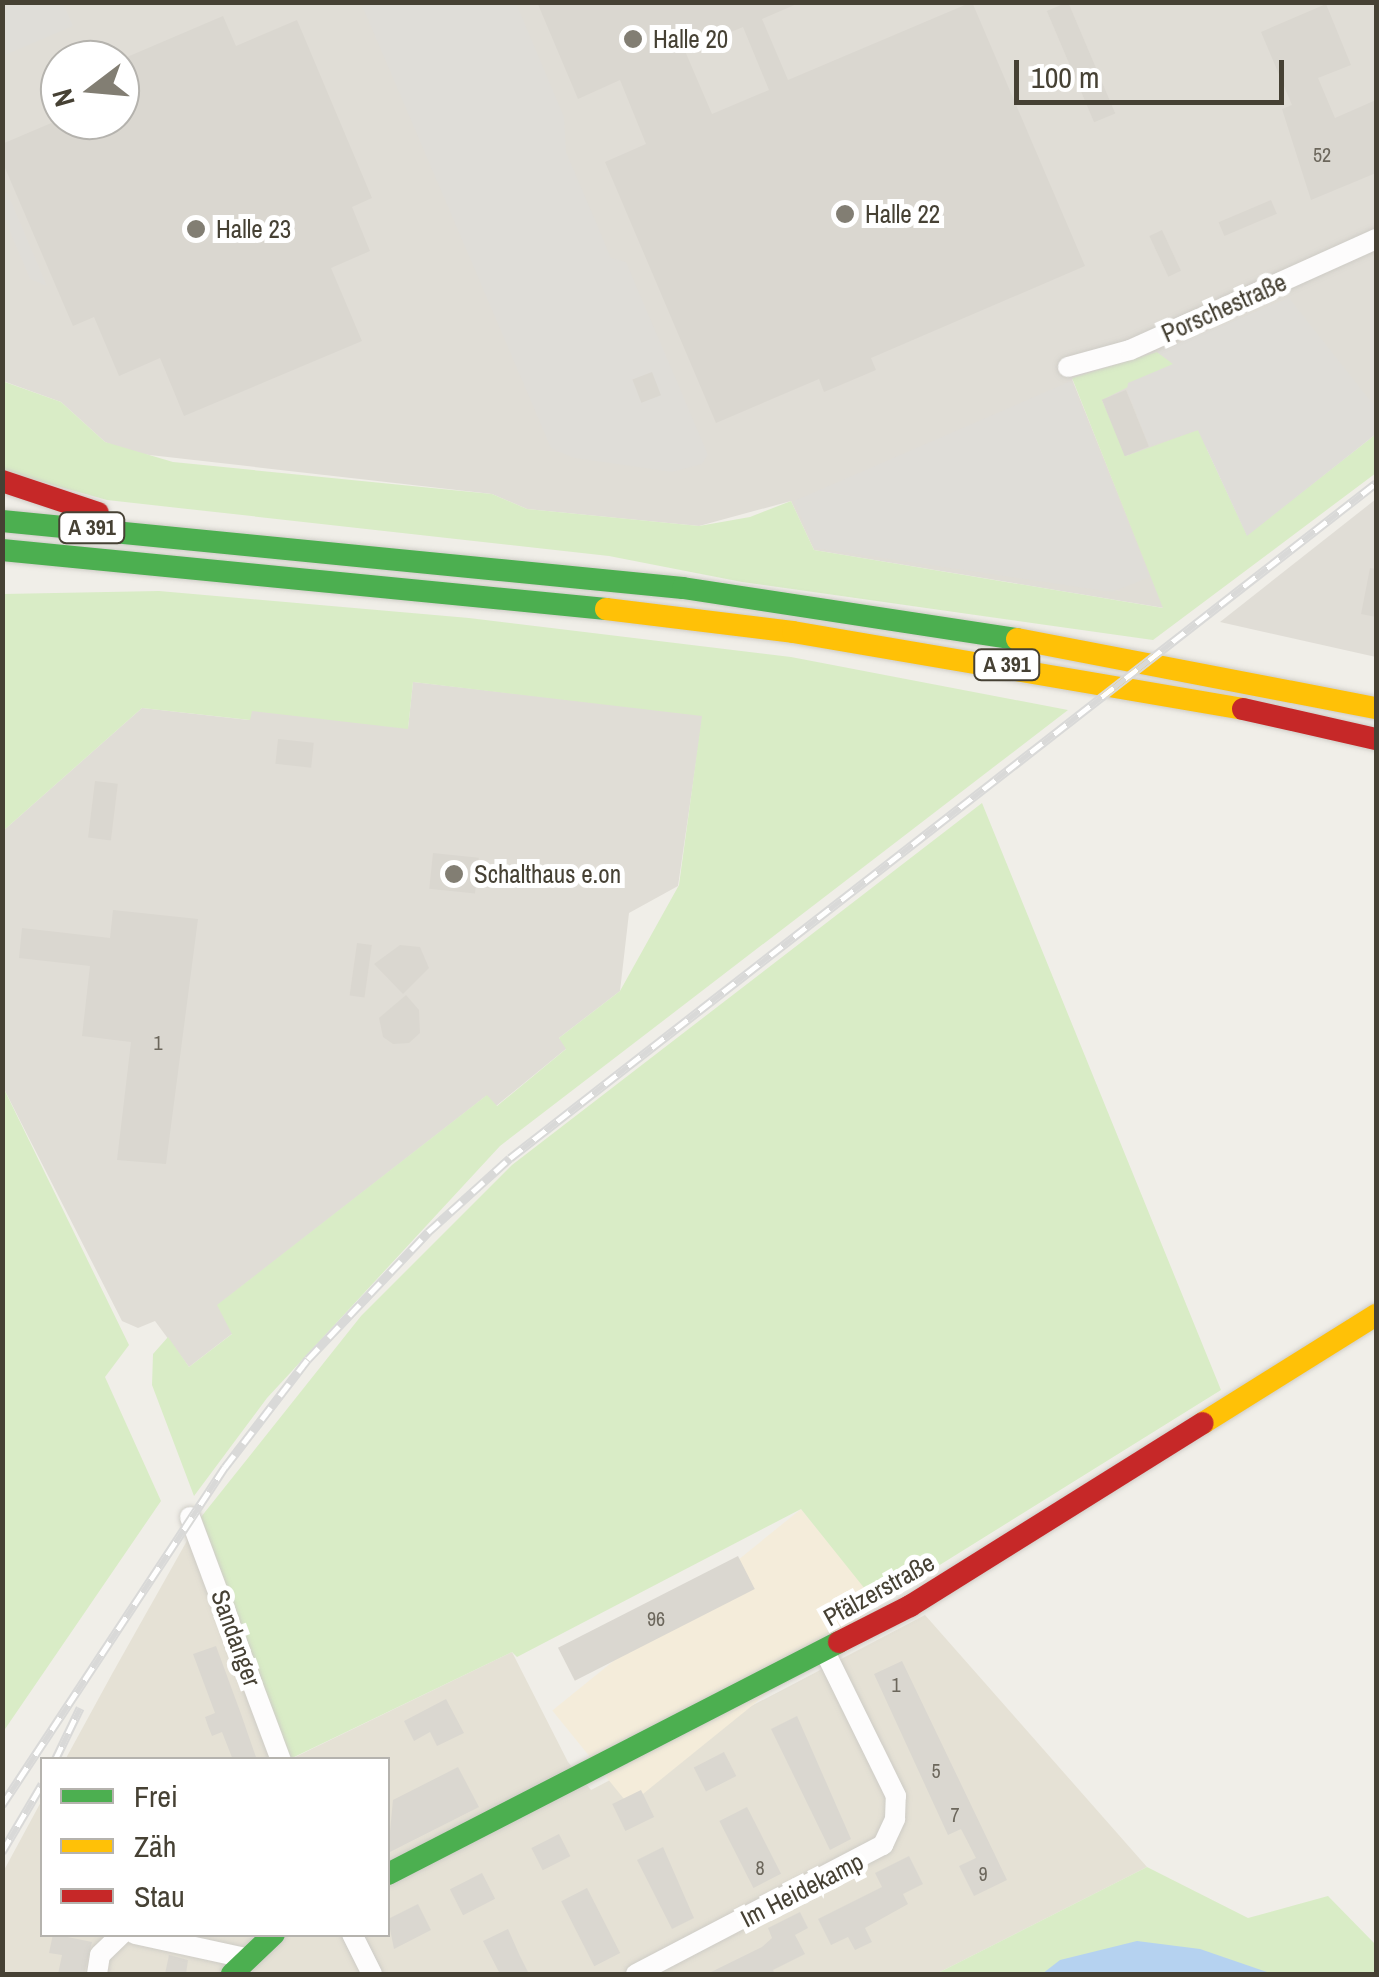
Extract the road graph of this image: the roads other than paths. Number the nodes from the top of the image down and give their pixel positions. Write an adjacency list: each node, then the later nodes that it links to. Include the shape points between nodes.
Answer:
1 (1376, 239): 2 (street, Porschestraße, via 1130,350)
2 (1068, 367)
3 (2, 481): 5 (main road)
4 (2, 521): 5 (main road, A 391)
5 (182, 536): 9 (main road, A 391, via 782,602 1175,666)
6 (2, 550): 7 (main road, A 391)
7 (181, 566): 8 (main road); 10 (main road, A 391, via 793,632 1216,703)
8 (2, 574)
9 (1376, 708)
10 (1376, 739)
11 (1376, 1315): 13 (main road, Pfälzerstraße, via 954,1580)
12 (190, 1516): 14 (street, Sandanger)
13 (825, 1652): 15 (main road, Pfälzerstraße); 23 (street, Im Heidekamp, via 896,1796 896,1819 883,1845)
14 (280, 1757)
15 (390, 1873)
16 (119, 1937): 21 (street, via 100,1955)
17 (145, 1937): 20 (street)
18 (271, 1937): 20 (main road)
19 (354, 1937): 22 (street)
20 (238, 1966)
21 (97, 1974)
22 (372, 1974)
23 (636, 1974)

